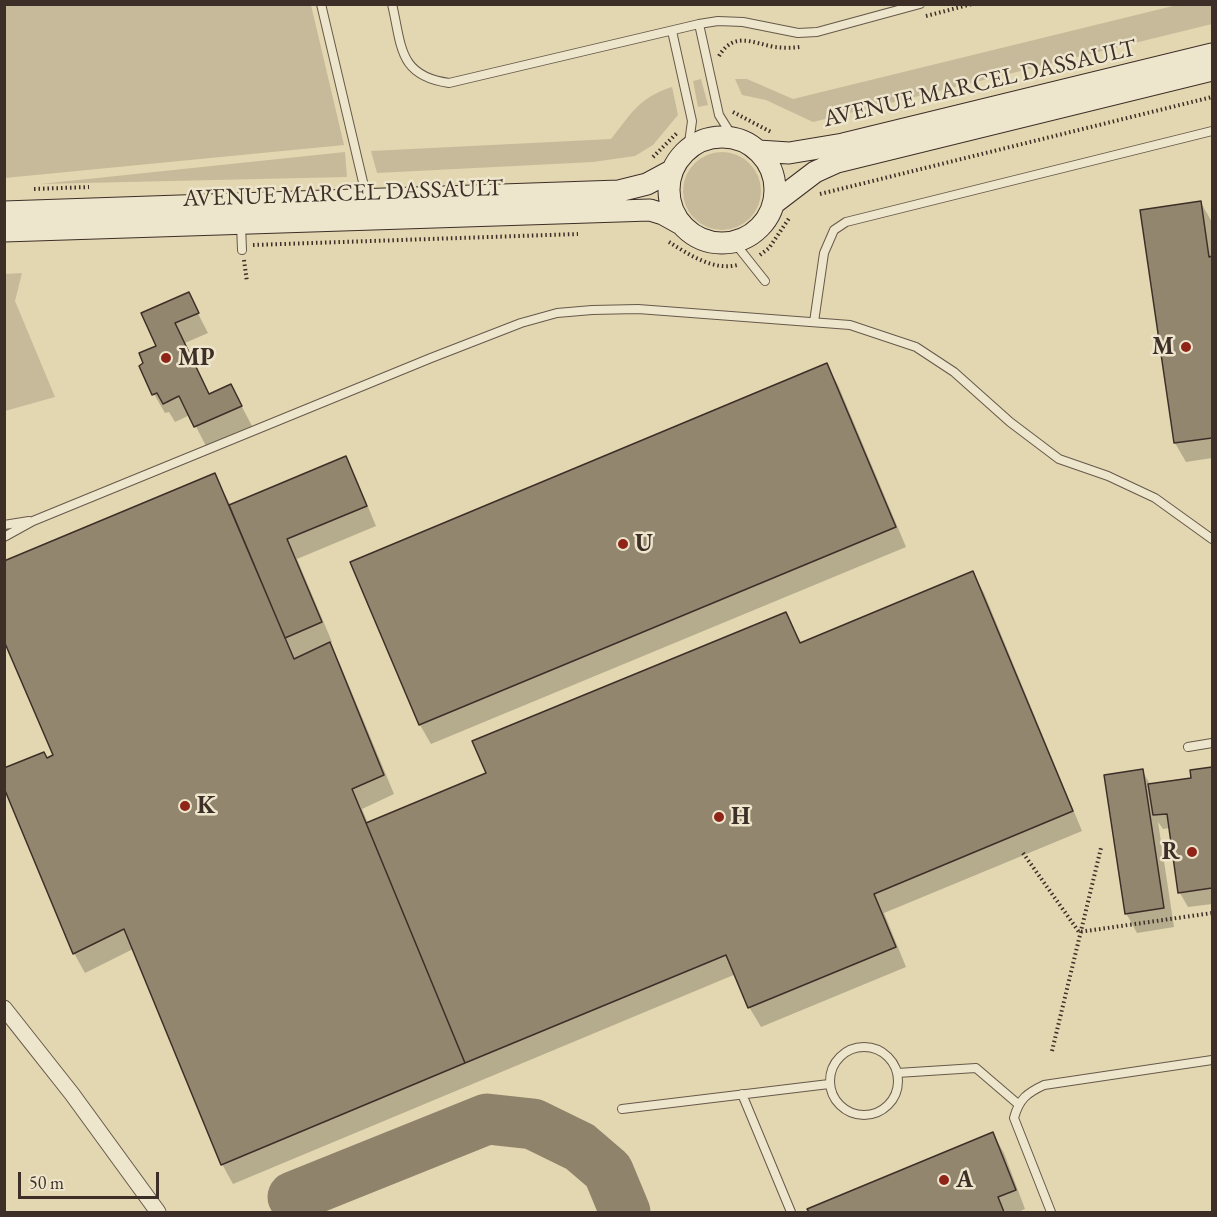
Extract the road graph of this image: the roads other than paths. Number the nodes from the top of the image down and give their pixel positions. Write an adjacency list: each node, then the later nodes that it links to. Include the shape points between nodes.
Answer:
1 (321, 4): 13 (lane)
2 (392, 4): 5 (lane, via 405,58 417,74 448,83)
3 (920, 4): 4 (lane, via 818,32 798,33 743,22)
4 (699, 24): 5 (lane); 9 (lane, via 718,112)
5 (672, 31): 10 (lane, via 691,118)
6 (1212, 54): 11 (main road, AVENUE MARCEL DASSAULT, via 852,142 789,153)
7 (1212, 70): 14 (main road, AVENUE MARCEL DASSAULT, via 837,162 815,172)
8 (1212, 131): 22 (lane, via 846,222 834,230 824,253)
9 (734, 139): 10 (main road, via 702,141); 11 (main road)
10 (688, 150): 12 (main road)
11 (758, 152): 14 (main road, via 773,176)
12 (672, 170): 13 (main road, AVENUE MARCEL DASSAULT, via 648,184 619,191); 17 (main road, via 669,198)
13 (367, 201): 15 (main road, AVENUE MARCEL DASSAULT)
14 (773, 204): 19 (main road, via 760,227)
15 (4, 212)
16 (241, 223): 17 (main road, AVENUE MARCEL DASSAULT, via 650,210); 18 (main road, AVENUE MARCEL DASSAULT); 20 (lane)
17 (681, 224): 19 (main road, via 705,241)
18 (4, 231)
19 (734, 242): 21 (lane)
20 (242, 248)
21 (765, 281)
22 (814, 322): 23 (lane, via 638,309 557,313 431,358); 26 (lane, via 850,325 916,347 954,372 1059,459 1155,498)
23 (33, 521): 24 (lane); 25 (lane)
24 (4, 525)
25 (4, 537)
26 (1212, 539)
27 (1212, 743): 28 (lane)
28 (1188, 747)
29 (4, 1008): 36 (street)
30 (1212, 1060): 34 (lane, via 1044,1085 1027,1093)
31 (897, 1072): 32 (lane, via 886,1054 866,1046 855,1047 836,1061); 32 (lane, via 896,1094 882,1110 871,1114 849,1112 839,1105); 34 (lane, via 976,1068)
32 (829, 1084): 33 (lane)
33 (742, 1094): 35 (lane); 37 (lane)
34 (1018, 1104): 38 (lane, via 1014,1118)
35 (622, 1109)
36 (158, 1212)
37 (791, 1212)
38 (1052, 1212)

